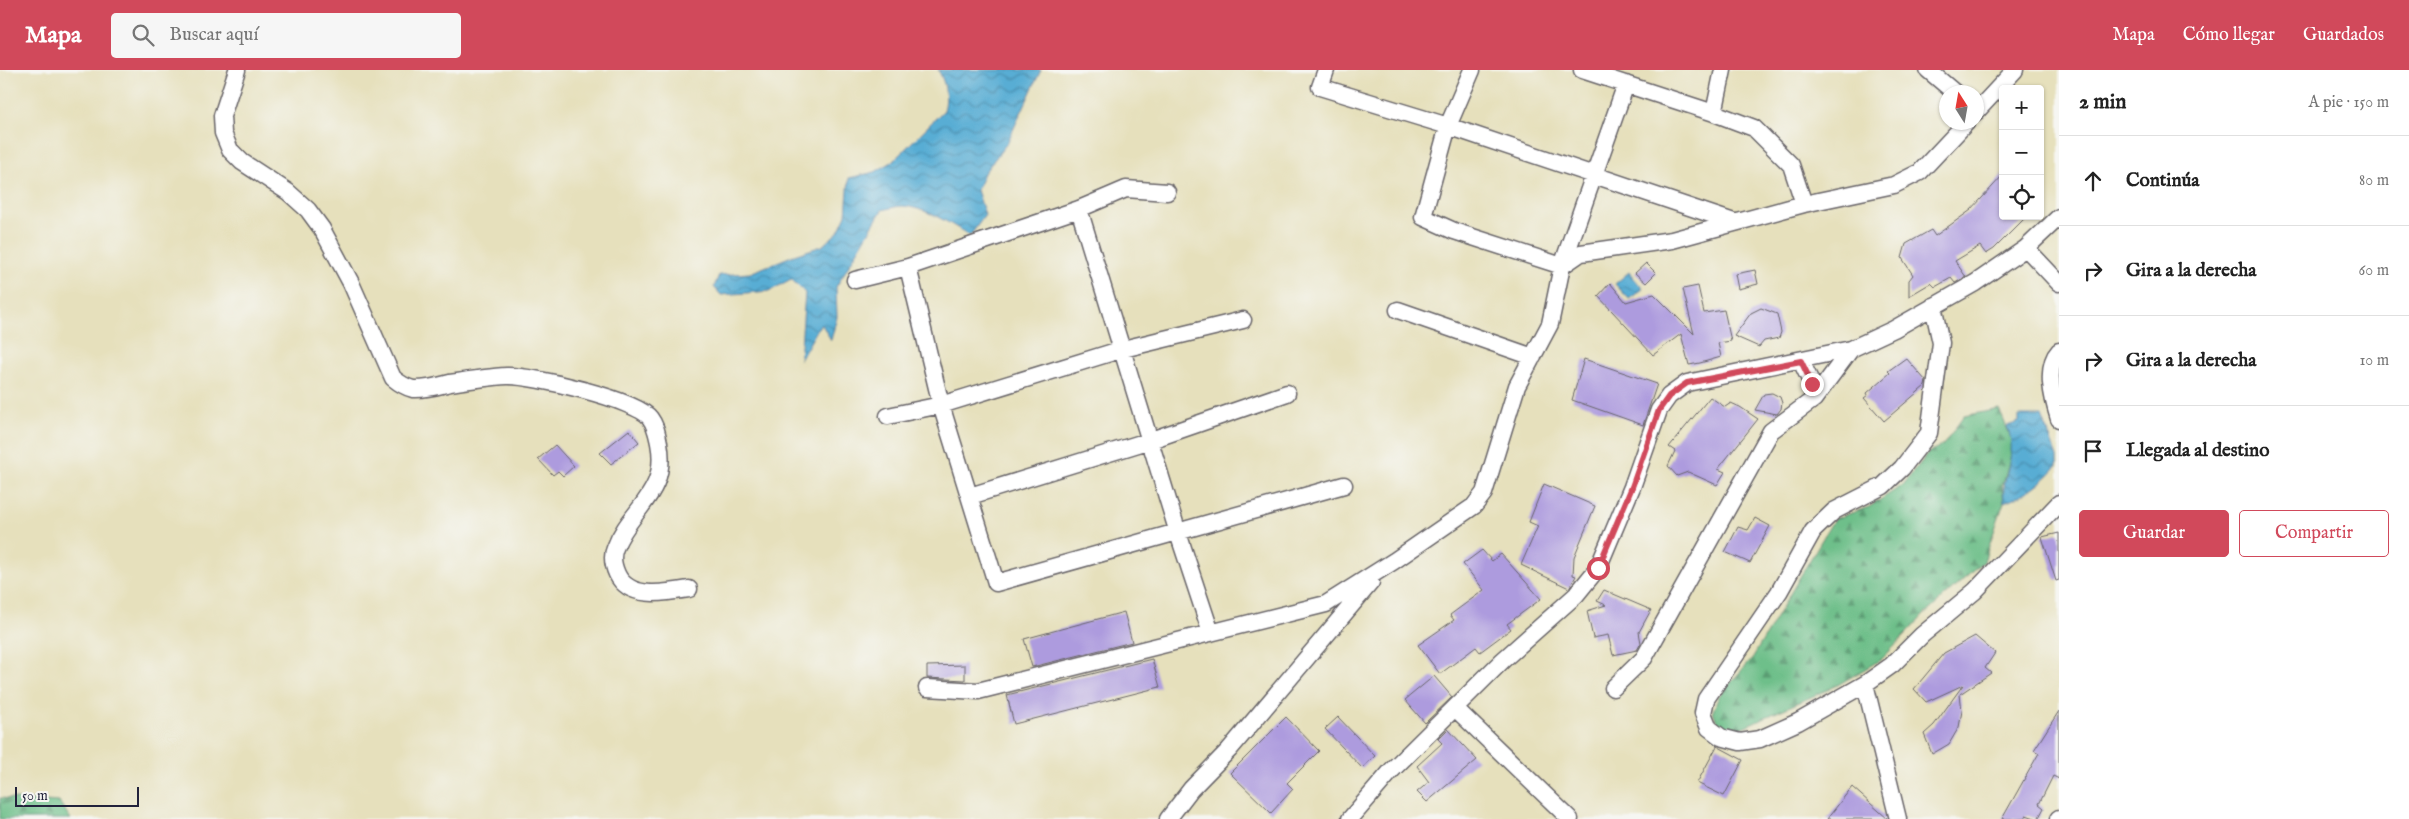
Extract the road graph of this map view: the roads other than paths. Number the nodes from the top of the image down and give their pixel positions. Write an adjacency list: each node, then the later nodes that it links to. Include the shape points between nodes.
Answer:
1 (237, 70): 44 (street, via 222,116 223,132 230,150 308,210 351,283 393,378 402,385 421,389 477,378 509,376 594,393 640,408 650,416 660,451 658,475 653,492 615,548 612,559 620,580 630,589 664,593)
2 (1326, 70): 12 (street, via 1320,87)
3 (1472, 70): 12 (street)
4 (1582, 70): 8 (street)
5 (1723, 70): 11 (street)
6 (1928, 70): 9 (street)
7 (2015, 70): 10 (street)
8 (1626, 84): 11 (street); 14 (street)
9 (1946, 85)
10 (1984, 103)
11 (1714, 113): 16 (street, via 1754,128 1791,165)
12 (1448, 126): 14 (street); 21 (street, via 1422,217 1454,231)
13 (1959, 130): 16 (street, via 1920,172 1894,186)
14 (1593, 175): 19 (street); 21 (street)
15 (1167, 192): 17 (street, via 1126,189)
16 (1804, 204): 19 (street)
17 (1079, 209): 22 (street); 28 (street)
18 (2059, 217): 20 (street)
19 (1734, 222): 21 (street, via 1672,240 1581,253)
20 (2026, 248): 24 (street); 25 (street, via 1975,284)
21 (1562, 266): 31 (street, via 1550,324)
22 (908, 267): 23 (street); 35 (street)
23 (855, 280)
24 (2059, 284)
25 (1933, 306): 29 (street); 46 (street, via 1941,342 1929,433 1902,468 1882,486 1834,510 1812,531 1779,592 1706,699 1703,713 1709,728 1721,737 1740,742 1760,740)
26 (1398, 310): 31 (street)
27 (1243, 320): 28 (street)
28 (1123, 349): 35 (street); 38 (street)
29 (1851, 349): 32 (street); 34 (street)
30 (2059, 351): 37 (street, via 2054,356 2051,375)
31 (1534, 357): 43 (street, via 1517,386 1484,493 1474,506)
32 (1801, 361): 34 (street, via 1812,384); 49 (street, via 1687,383 1669,396 1659,410 1632,487 1598,568 1576,595 1503,660)
33 (1287, 393): 38 (street)
34 (1814, 399): 48 (street, via 1771,431 1644,658)
35 (941, 405): 36 (street); 40 (street)
36 (888, 416)
37 (2059, 419)
38 (1151, 440): 40 (street); 42 (street)
39 (1344, 485): 42 (street)
40 (970, 496): 42 (street, via 996,583)
41 (2059, 503): 46 (street, via 1975,591 1892,665)
42 (1178, 533): 45 (street)
43 (1382, 569): 45 (street, via 1326,604); 50 (street)
44 (688, 589)
45 (1211, 633): 47 (street, via 978,691)
46 (1865, 684): 53 (street)
47 (927, 688)
48 (1613, 688)
49 (1456, 708): 51 (street, via 1392,770); 52 (street)
50 (1168, 819)
51 (1350, 819)
52 (1570, 819)
53 (1898, 819)

